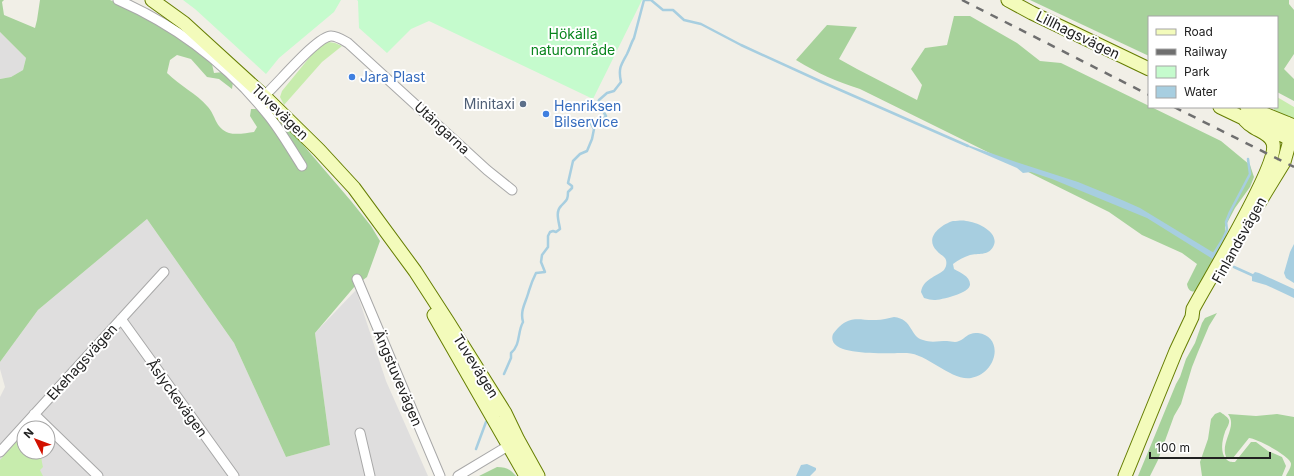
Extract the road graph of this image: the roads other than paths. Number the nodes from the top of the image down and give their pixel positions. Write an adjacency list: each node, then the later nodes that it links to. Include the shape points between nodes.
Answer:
1 (118, 0): 12 (street, via 149,15 197,45 214,59 269,116)
2 (152, 0): 5 (street, Tuvevägen, via 184,23)
3 (1008, 0): 4 (street, Lillhagsvägen)
4 (1148, 69)
5 (264, 96): 13 (street, Utängarna, via 316,43 327,36 336,37 348,43); 19 (street, Tuvevägen, via 354,188 392,240 409,273)
6 (1225, 108): 7 (street)
7 (1245, 112): 8 (street); 9 (street, via 1254,121); 11 (street, via 1252,127 1262,131 1270,139)
8 (1291, 124): 9 (street, Finlandsvägen)
9 (1292, 139): 11 (street, Finlandsvägen, via 1288,149)
10 (1294, 152): 11 (street, Finlandsvägen)
11 (1278, 159): 28 (street, Finlandsvägen, via 1214,284 1198,312 1192,317)
12 (302, 166)
13 (512, 190)
14 (164, 272): 16 (street, Ekehagsvägen)
15 (357, 279): 24 (street, Ängstuvevägen)
16 (121, 319): 17 (street, Ekehagsvägen); 22 (street, Åslyckevägen)
17 (34, 414): 20 (street, Ekehagsvägen); 21 (street)
18 (360, 433): 23 (street)
19 (513, 443): 25 (street); 26 (street, Tuvevägen); 27 (street, Tuvevägen)
20 (0, 452)
21 (98, 476)
22 (234, 476)
23 (370, 476)
24 (440, 476)
25 (458, 476)
26 (526, 476)
27 (538, 476)
28 (1124, 476)

